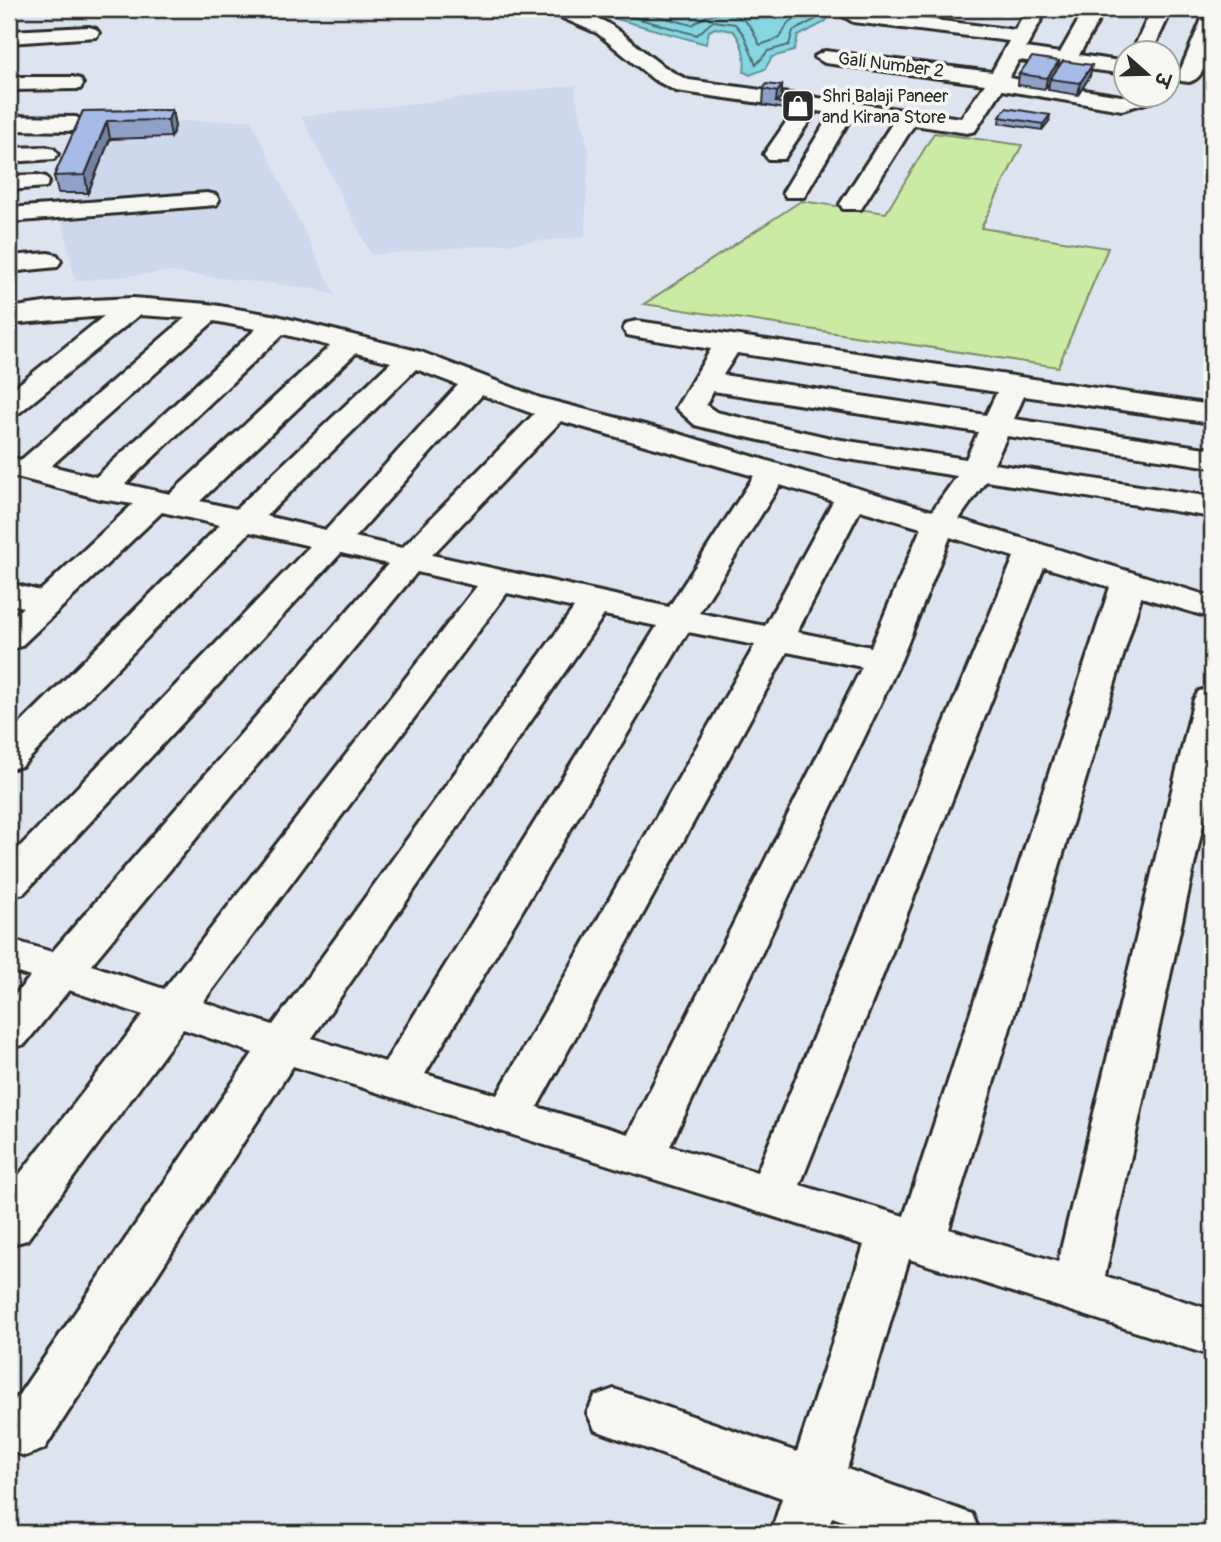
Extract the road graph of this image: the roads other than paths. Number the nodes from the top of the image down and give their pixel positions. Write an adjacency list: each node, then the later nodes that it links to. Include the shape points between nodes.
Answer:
1 (558, 9): 23 (street, via 605,30 664,80)
2 (1037, 9): 15 (street)
3 (1095, 9): 13 (street)
4 (1162, 9): 10 (street)
5 (1208, 14): 17 (street)
6 (853, 16): 15 (street)
7 (89, 33): 8 (street)
8 (56, 35): 9 (street); 18 (street)
9 (9, 37)
10 (1149, 38)
11 (985, 55): 15 (street)
12 (825, 57): 15 (street, Gali Number 2)
13 (1066, 60): 14 (street); 15 (street)
14 (1112, 66)
15 (1005, 68): 16 (street); 21 (street); 22 (street, Gali Number 2); 25 (street, via 967,126)
16 (1112, 78)
17 (1193, 82)
18 (35, 84): 19 (street); 20 (street)
19 (72, 84)
20 (9, 85)
21 (958, 98)
22 (1112, 100)
23 (810, 104): 24 (street); 29 (street)
24 (845, 109): 25 (street); 33 (street)
25 (907, 118): 35 (street)
26 (9, 123): 27 (street)
27 (76, 124)
28 (46, 154): 30 (street)
29 (776, 154)
30 (9, 155)
31 (37, 182): 32 (street)
32 (9, 183)
33 (795, 192)
34 (207, 200): 36 (street)
35 (852, 204)
36 (9, 215)
37 (48, 261): 38 (street)
38 (9, 264)
39 (133, 306): 40 (street); 41 (street); 50 (street)
40 (208, 312): 42 (street); 55 (street)
41 (16, 320)
42 (277, 324): 44 (street); 57 (street)
43 (637, 329): 45 (street)
44 (350, 343): 46 (street); 60 (street)
45 (729, 343): 47 (street); 49 (street)
46 (411, 358): 48 (street); 62 (street)
47 (705, 381): 53 (street); 59 (street, via 691,408 706,419 800,441)
48 (477, 382): 51 (street); 63 (street)
49 (1014, 386): 52 (street); 53 (street)
50 (9, 407)
51 (554, 411): 56 (street); 65 (street)
52 (1212, 414)
53 (997, 427): 54 (street); 59 (street)
54 (1212, 457)
55 (18, 468): 57 (street)
56 (772, 472): 58 (street); 72 (street)
57 (100, 490): 60 (street)
58 (851, 497): 59 (street); 74 (street)
59 (956, 501): 61 (street); 64 (street); 75 (street)
60 (164, 504): 62 (street); 69 (street)
61 (1212, 507)
62 (242, 522): 63 (street); 77 (street)
63 (333, 542): 65 (street); 78 (street)
64 (1032, 554): 67 (street); 87 (street)
65 (411, 558): 66 (street); 80 (street)
66 (499, 580): 70 (street); 81 (street)
67 (1128, 584): 71 (street); 89 (street)
68 (9, 593): 69 (street)
69 (47, 603): 73 (street)
70 (595, 603): 72 (street); 83 (street)
71 (1212, 608)
72 (677, 621): 74 (street); 84 (street)
73 (9, 639)
74 (776, 639): 75 (street); 85 (street)
75 (883, 660): 86 (street)
76 (1212, 699): 90 (street)
77 (9, 757)
78 (9, 883)
79 (9, 954): 80 (street)
80 (60, 970): 81 (street); 82 (street)
81 (174, 1008): 83 (street); 88 (street)
82 (9, 1032)
83 (283, 1045): 84 (street); 93 (street)
84 (396, 1083): 85 (street)
85 (508, 1117): 86 (street)
86 (640, 1158): 87 (street)
87 (771, 1198): 89 (street)
88 (9, 1225)
89 (906, 1238): 90 (street); 94 (street)
90 (1077, 1289): 91 (street)
91 (1212, 1333)
92 (614, 1413): 94 (street)
93 (25, 1431)
94 (806, 1508): 95 (street)
95 (952, 1533)

